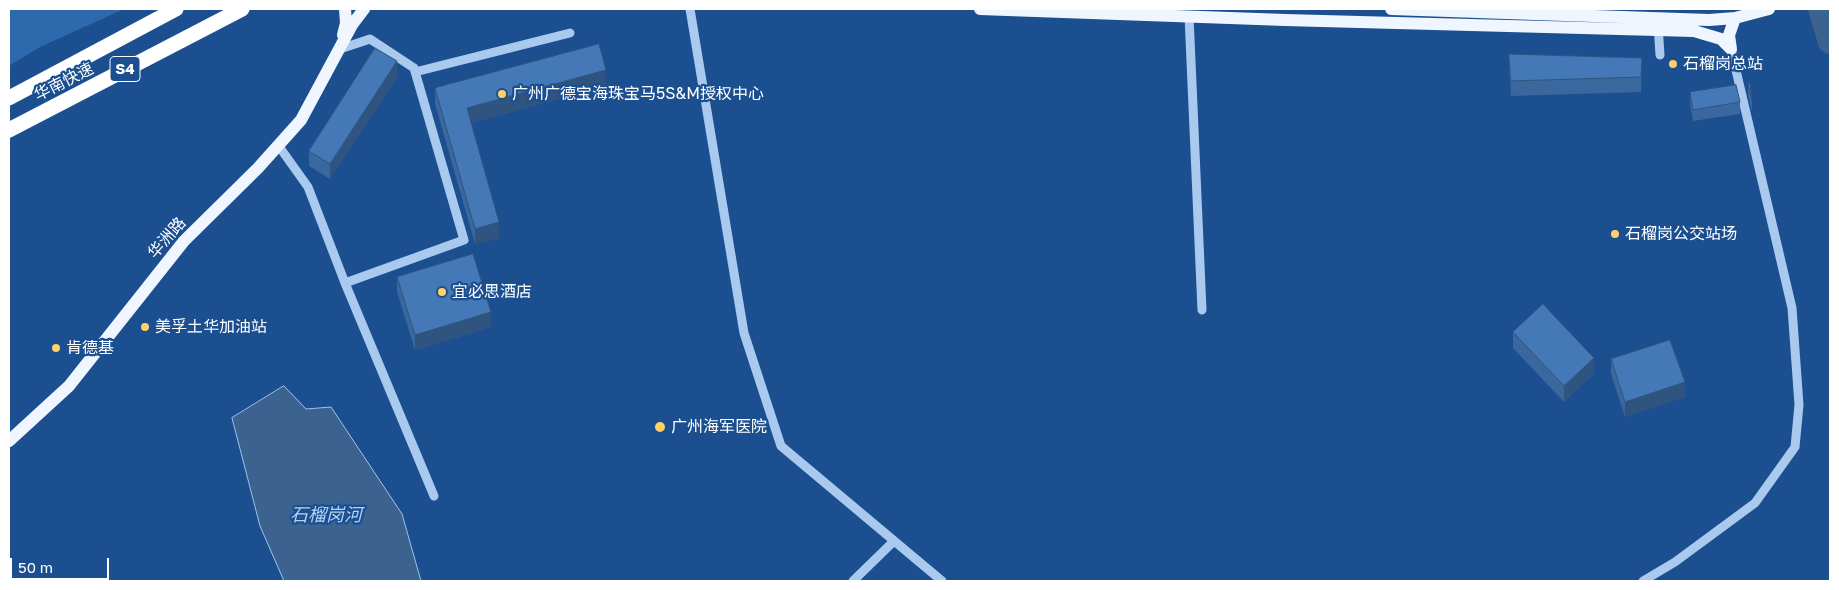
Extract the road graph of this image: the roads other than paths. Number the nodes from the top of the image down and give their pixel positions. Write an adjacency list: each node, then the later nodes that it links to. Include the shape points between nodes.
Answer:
1 (176, 9): 18 (highway, 华南快速 / S4)
2 (242, 9): 19 (highway, 华南快速 / S4)
3 (345, 9): 14 (main road, via 346,23)
4 (354, 9): 14 (main road)
5 (364, 9): 14 (main road)
6 (690, 9): 25 (street, via 744,333 781,446)
7 (980, 9): 10 (main road)
8 (1391, 9): 12 (main road)
9 (1769, 9): 11 (main road)
10 (1187, 13): 12 (main road); 22 (street)
11 (1735, 18): 12 (main road); 15 (main road, via 1729,35)
12 (1658, 24): 15 (main road, via 1708,34 1721,39); 16 (street)
13 (570, 33): 17 (street)
14 (340, 49): 17 (street, via 370,39 414,68); 20 (main road, 华洲路, via 301,120)
15 (1730, 49): 28 (street, via 1792,308 1799,405 1795,447 1755,503 1675,562)
16 (1660, 55)
17 (415, 72): 21 (street, via 464,240)
18 (9, 98)
19 (9, 130)
20 (278, 145): 21 (street, via 308,187); 23 (main road, 华洲路, via 184,241 69,386)
21 (345, 283): 24 (street)
22 (1202, 310)
23 (9, 440)
24 (434, 496)
25 (894, 541): 26 (street); 27 (street)
26 (853, 581)
27 (942, 581)
28 (1643, 581)

